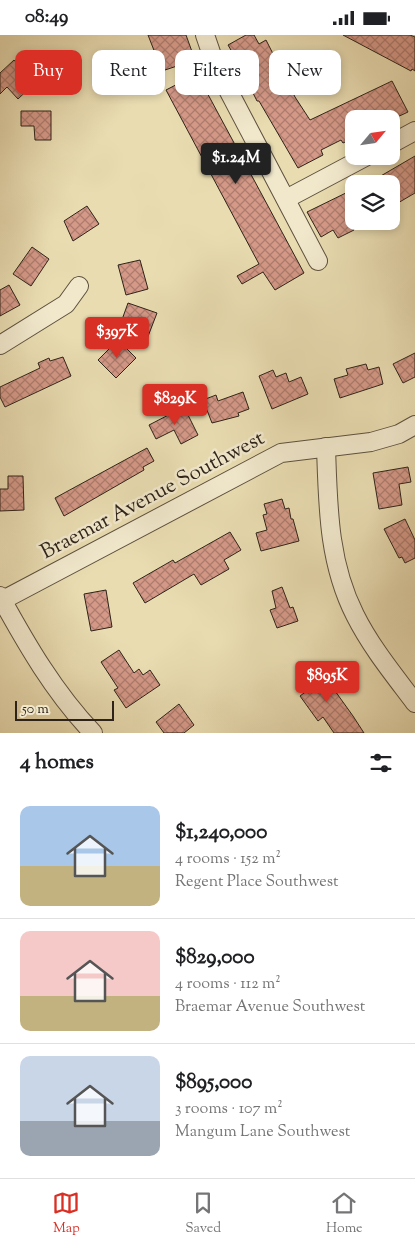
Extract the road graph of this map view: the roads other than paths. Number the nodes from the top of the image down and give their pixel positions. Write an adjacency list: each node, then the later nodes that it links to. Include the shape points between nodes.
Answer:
1 (204, 35): 5 (street, via 216,67)
2 (415, 131): 3 (street)
3 (400, 138)
4 (350, 165): 5 (street)
5 (286, 199): 6 (street)
6 (318, 261)
7 (80, 286): 8 (street, via 66,304)
8 (0, 345)
9 (415, 425): 10 (street, Braemar Avenue Southwest, via 399,434 371,442)
10 (326, 447): 11 (street, Braemar Avenue Southwest, via 281,453); 12 (street, via 331,544 341,582 373,645)
11 (1, 598): 13 (street, via 56,690)
12 (415, 703)
13 (93, 733)

